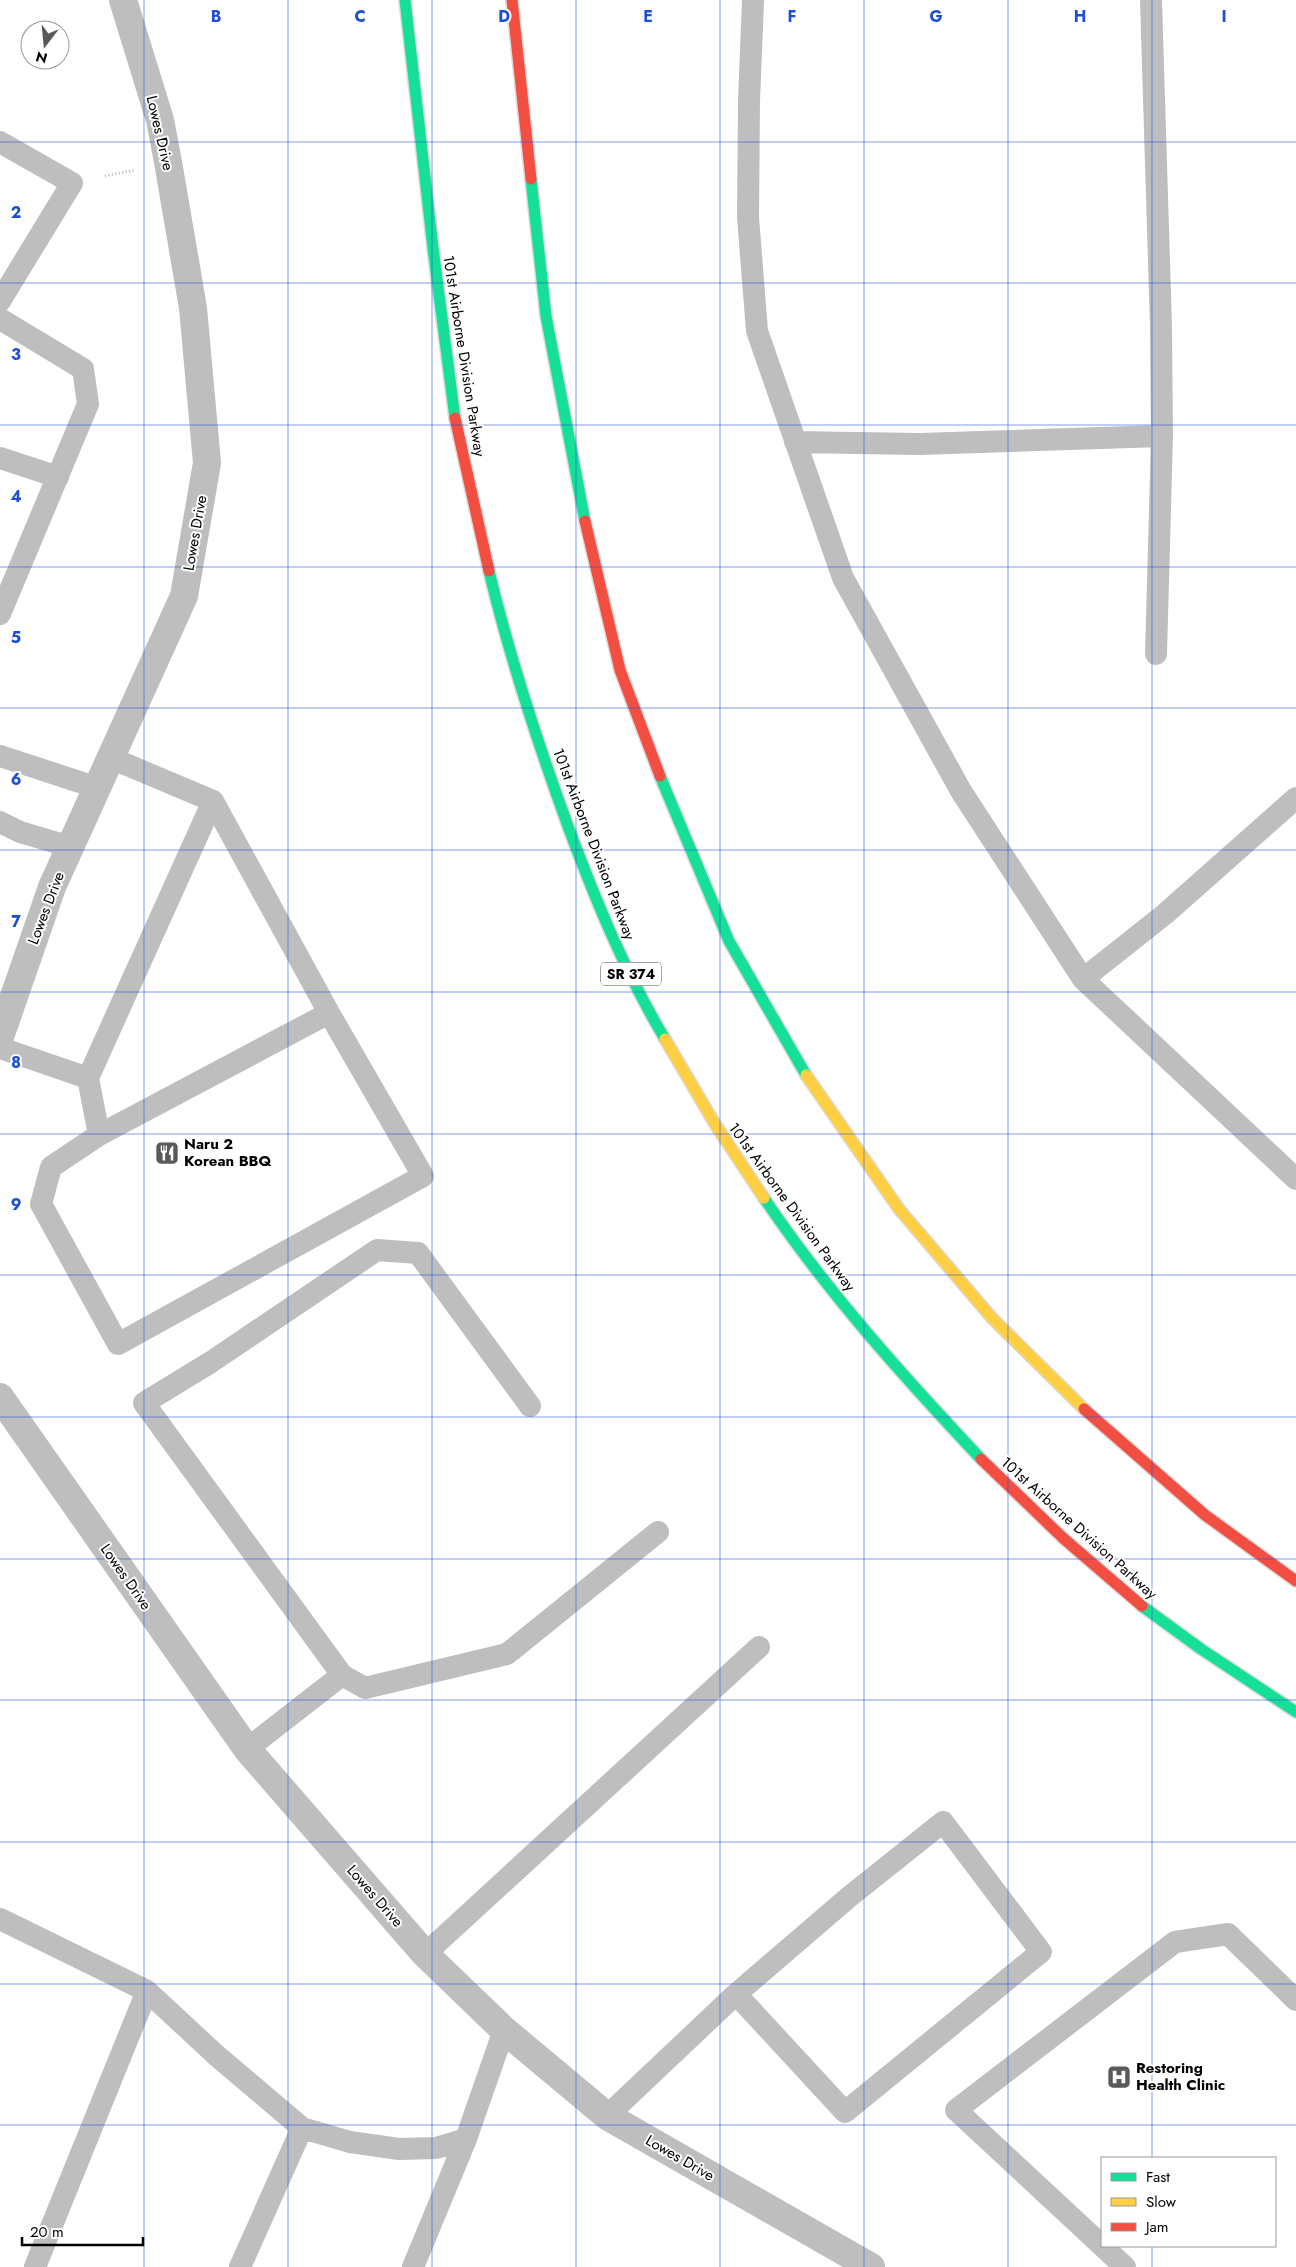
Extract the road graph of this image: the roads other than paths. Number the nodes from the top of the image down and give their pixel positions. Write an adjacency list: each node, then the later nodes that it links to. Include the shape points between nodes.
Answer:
1 (123, 0): 16 (street, Lowes Drive, via 160,120 168,162 193,308 207,463 184,596)
2 (405, 0): 35 (highway, 101st Airborne Division Parkway / SR 374, via 428,225 455,419 490,578 558,802 608,929 670,1053 742,1169 834,1294 926,1402 1023,1502 1148,1610)
3 (512, 0): 32 (highway, via 546,316 584,517 620,670 671,804 729,941 798,1064 820,1096 899,1209 992,1318 1111,1434 1205,1515)
4 (753, 0): 10 (lane, via 748,217 757,331)
5 (1151, 0): 9 (lane, via 1159,215)
6 (0, 142): 7 (lane, via 72,183)
7 (0, 302)
8 (0, 319): 12 (lane, via 84,369 88,404)
9 (1162, 436): 10 (lane, via 920,444); 14 (lane)
10 (795, 442): 22 (lane, via 843,578 961,791)
11 (0, 458): 12 (lane)
12 (58, 477): 13 (lane)
13 (0, 614)
14 (1156, 654)
15 (0, 756): 17 (lane)
16 (111, 758): 17 (street, Lowes Drive); 19 (lane)
17 (98, 788): 21 (street, Lowes Drive)
18 (1296, 798): 22 (lane, via 1165,914)
19 (213, 801): 23 (lane); 26 (lane)
20 (0, 822): 21 (lane, via 20,832)
21 (71, 847): 24 (street, Lowes Drive, via 52,887)
22 (1083, 979): 28 (lane)
23 (329, 1013): 27 (lane); 27 (lane, via 423,1176 118,1344 41,1204 51,1167)
24 (0, 1037)
25 (0, 1048): 26 (lane)
26 (88, 1078): 27 (lane)
27 (99, 1135)
28 (1296, 1179)
29 (0, 1397): 36 (street, Lowes Drive)
30 (530, 1406): 34 (lane, via 418,1253 377,1250 211,1362 144,1403)
31 (658, 1532): 34 (lane, via 507,1654 365,1688)
32 (1296, 1580)
33 (759, 1647): 38 (lane)
34 (342, 1675): 36 (lane)
35 (1296, 1712)
36 (247, 1749): 38 (street, Lowes Drive)
37 (0, 1920): 39 (lane)
38 (425, 1954): 42 (street, Lowes Drive)
39 (147, 1991): 44 (lane); 48 (lane)
40 (736, 1994): 40 (lane, via 943,1822 1041,1952 845,2112); 43 (lane)
41 (1296, 2000): 46 (lane, via 1228,1934 1175,1942 956,2110)
42 (504, 2030): 43 (street, Lowes Drive); 45 (lane)
43 (607, 2116): 51 (street, Lowes Drive)
44 (302, 2128): 45 (lane, via 350,2142 399,2149 436,2148); 49 (lane)
45 (466, 2139): 50 (lane)
46 (1101, 2246)
47 (1103, 2247): 52 (lane)
48 (35, 2267)
49 (240, 2267)
50 (413, 2267)
51 (871, 2267)
52 (1124, 2267)

